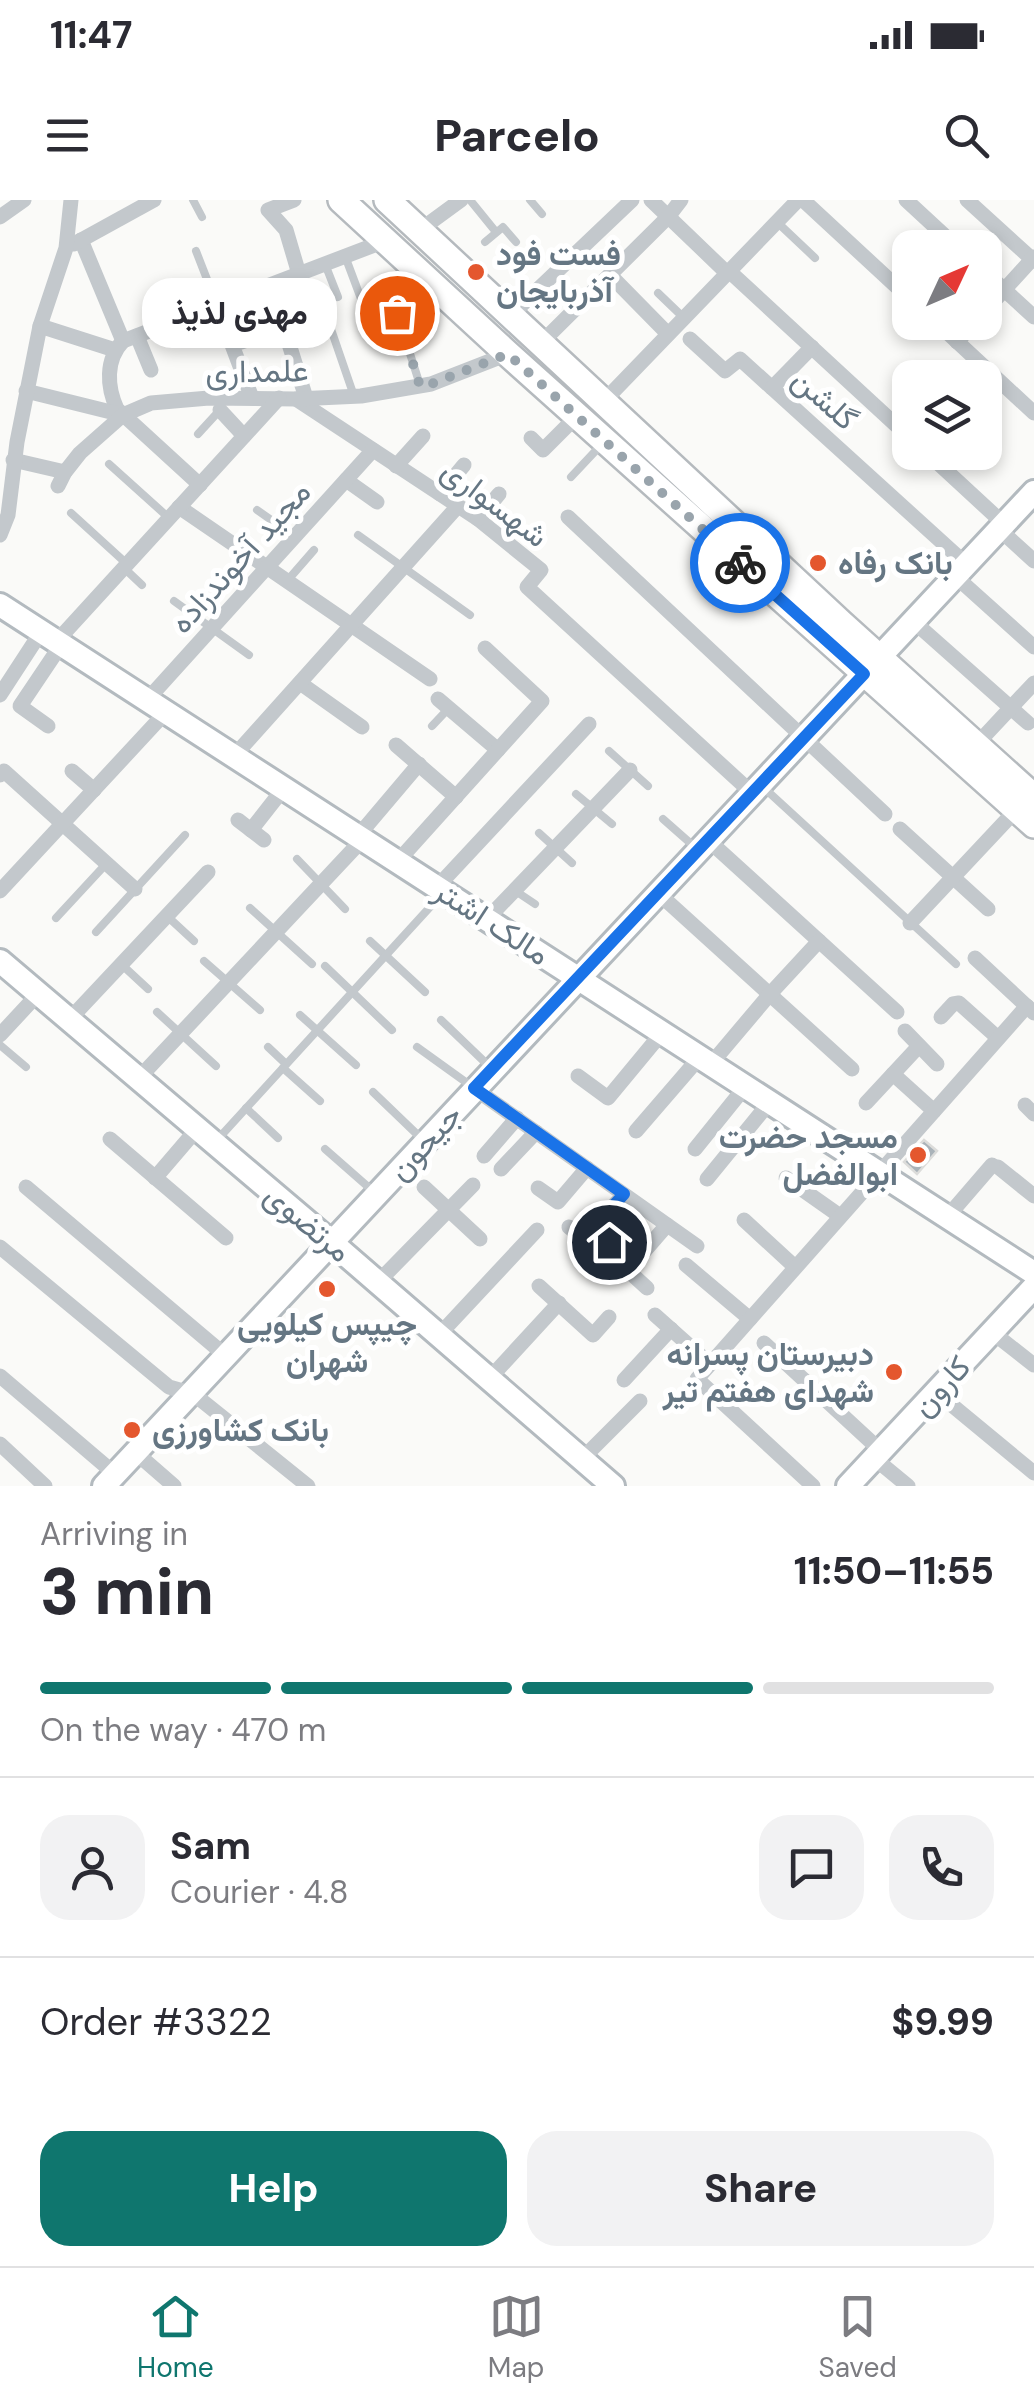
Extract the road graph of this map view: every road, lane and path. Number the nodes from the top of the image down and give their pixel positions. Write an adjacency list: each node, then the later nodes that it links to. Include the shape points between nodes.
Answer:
1 (24, 200): 20 (street)
2 (71, 200): 30 (street)
3 (154, 200): 17 (street)
4 (194, 200): 21 (lane)
5 (294, 200): 37 (street, via 268,210 286,230)
6 (341, 200): 27 (main road)
7 (462, 200): 18 (street)
8 (470, 200): 25 (lane)
9 (530, 200): 19 (lane)
10 (632, 200): 48 (street)
11 (651, 200): 22 (street)
12 (681, 200): 22 (street)
13 (771, 200): 23 (street)
14 (800, 200): 23 (street); 39 (street)
15 (906, 200): 24 (street)
16 (967, 200): 34 (street)
17 (124, 207): 26 (street)
18 (403, 212): 48 (main road)
19 (542, 214)
20 (0, 217)
21 (202, 217)
22 (668, 217): 36 (street); 38 (street)
23 (781, 217): 33 (lane); 36 (street)
24 (938, 230)
25 (496, 232): 28 (lane); 29 (lane, via 503,227)
26 (81, 240): 30 (street); 55 (street)
27 (385, 241): 32 (street); 61 (main road)
28 (484, 242)
29 (516, 242)
30 (66, 248): 52 (street)
31 (196, 251): 45 (lane)
32 (345, 256): 35 (street); 46 (lane)
33 (815, 258)
34 (1033, 259): 40 (street)
35 (325, 264): 37 (street); 42 (lane)
36 (728, 272): 50 (street); 60 (street)
37 (297, 274): 43 (lane); 45 (street)
38 (610, 275): 53 (street); 59 (street)
39 (892, 283)
40 (1004, 290): 49 (street)
41 (658, 293): 50 (lane)
42 (338, 297)
43 (304, 299)
44 (322, 303): 65 (lane)
45 (217, 305): 51 (street); 66 (street)
46 (366, 312)
47 (397, 313): 62 (lane)
48 (510, 315): 59 (main road)
49 (1034, 316)
50 (684, 318): 53 (street)
51 (178, 320): 55 (street); 58 (lane)
52 (40, 326): 55 (street); 64 (street)
53 (668, 334): 69 (street)
54 (690, 339): 63 (street, گلشن, via 725,371 740,358)
55 (125, 342): 70 (street, via 153,376); 73 (street, via 109,384)
56 (241, 342): 68 (street, via 284,328)
57 (957, 342): 72 (street)
58 (186, 343)
59 (540, 343): 69 (main road)
60 (812, 347): 63 (street); 75 (street)
61 (508, 354): 62 (street, علمداری); 74 (main road)
62 (420, 386): 65 (street, علمداری)
63 (772, 388): 109 (street, گلشن)
64 (26, 391): 73 (street); 82 (street)
65 (354, 396): 68 (street, علمداری)
66 (252, 398): 67 (street, علمداری); 70 (street, علمداری)
67 (279, 398): 68 (street, علمداری); 77 (street)
68 (302, 399): 81 (street, شهسواری)
69 (604, 400): 116 (main road)
70 (163, 401): 73 (street, علمداری)
71 (220, 410): 76 (lane); 77 (street)
72 (1034, 413)
73 (123, 415): 82 (street, علمداری, via 61,479); 89 (street)
74 (577, 416): 79 (main road); 80 (street)
75 (892, 421)
76 (198, 434)
77 (244, 436): 89 (street)
78 (423, 436): 85 (street)
79 (605, 441): 87 (lane); 116 (main road)
80 (542, 449)
81 (373, 450): 85 (street, شهسواری); 88 (street, مجید آخوندزاده)
82 (14, 460): 102 (street)
83 (109, 464): 96 (lane)
84 (464, 465): 91 (street)
85 (396, 466): 91 (street, شهسواری)
86 (944, 470): 100 (street)
87 (571, 477)
88 (346, 480): 93 (street); 103 (street, مجید آخوندزاده)
89 (200, 484): 96 (street)
90 (1034, 492): 100 (main road, جیحون)
91 (440, 494): 94 (street, شهسواری)
92 (499, 494): 99 (street)
93 (377, 502)
94 (458, 506): 99 (street, شهسواری); 107 (street)
95 (257, 510): 103 (lane)
96 (174, 512): 106 (street); 108 (street)
97 (71, 513): 106 (lane)
98 (568, 517): 136 (street)
99 (478, 519): 148 (street, شهسواری, via 541,570 527,587)
100 (1001, 527): 105 (street); 109 (main road, جیحون)
101 (358, 534): 107 (lane)
102 (0, 535)
103 (295, 537): 108 (street, مجید آخوندزاده)
104 (314, 550): 110 (lane)
105 (1034, 561)
106 (125, 566): 111 (lane); 119 (street)
107 (403, 567): 114 (lane); 117 (street)
108 (267, 568): 110 (street); 118 (street, مجید آخوندزاده)
109 (960, 570): 115 (main road, جیحون); 121 (street, گلشن)
110 (288, 582): 117 (street)
111 (142, 585)
112 (174, 601): 118 (lane)
113 (0, 606): 119 (main road, مالک اشتر)
114 (470, 616)
115 (913, 620): 123 (main road, جیحون); 130 (street)
116 (825, 623): 123 (main road)
117 (352, 625): 124 (street); 125 (street)
118 (212, 629): 122 (lane); 129 (street, مجید آخوندزاده)
119 (53, 639): 127 (street); 129 (main road, مالک اشتر); 133 (street, via 20,706)
120 (485, 648): 139 (street, via 542,701)
121 (1034, 648)
122 (249, 654)
123 (871, 665): 136 (main road, جیحون); 138 (main road); 152 (main road)
124 (430, 678)
125 (300, 683): 135 (street); 141 (street)
126 (1034, 683): 130 (street)
127 (0, 696)
128 (444, 703): 134 (lane); 139 (street)
129 (157, 706): 141 (main road, مالک اشتر); 149 (street, مجید آخوندزاده)
130 (1011, 708): 131 (street); 138 (street)
131 (1028, 723)
132 (588, 724): 173 (street)
133 (48, 726)
134 (432, 726)
135 (362, 727)
136 (805, 736): 148 (main road, جیحون); 154 (street)
137 (396, 745): 142 (street)
138 (976, 745): 152 (main road)
139 (498, 750): 151 (street)
140 (609, 750): 143 (lane)
141 (234, 756): 147 (main road, مالک اشتر)
142 (419, 764): 151 (street); 162 (street)
143 (630, 770): 146 (lane); 153 (street)
144 (72, 772): 149 (street)
145 (2, 773): 157 (street)
146 (648, 786)
147 (284, 788): 159 (street); 162 (main road, مالک اشتر)
148 (756, 789): 163 (main road, جیحون); 184 (lane)
149 (94, 790): 157 (street, مجید آخوندزاده)
150 (576, 794): 153 (lane)
151 (456, 797): 166 (street)
152 (1029, 801): 170 (street)
153 (592, 809): 156 (lane); 164 (street)
154 (885, 814)
155 (663, 819): 163 (lane)
156 (612, 824)
157 (61, 825): 168 (street); 175 (street, مجید آخوندزاده)
158 (900, 829): 170 (street)
159 (251, 830)
160 (539, 833): 164 (lane)
161 (185, 836): 172 (lane)
162 (360, 837): 166 (main road, مالک اشتر); 171 (street)
163 (703, 845): 176 (main road, جیحون); 189 (street)
164 (555, 847): 167 (lane); 174 (street)
165 (296, 859): 171 (lane)
166 (398, 861): 173 (main road, مالک اشتر)
167 (572, 862)
168 (106, 864): 172 (street); 182 (lane)
169 (208, 872): 181 (street)
170 (954, 876): 180 (street); 184 (street)
171 (320, 884): 179 (lane); 186 (street)
172 (135, 889): 185 (lane)
173 (441, 889): 183 (main road, مالک اشتر); 190 (lane)
174 (514, 890): 177 (lane); 183 (street)
175 (0, 891)
176 (658, 893): 198 (main road, جیحون); 204 (street)
177 (535, 904)
178 (250, 908): 186 (lane)
179 (346, 908)
180 (988, 909)
181 (166, 916): 187 (lane); 194 (street)
182 (56, 918)
183 (487, 919): 198 (main road, مالک اشتر)
184 (910, 923): 196 (lane)
185 (96, 932)
186 (275, 932): 195 (lane); 199 (street)
187 (194, 941)
188 (370, 941): 190 (lane)
189 (819, 941): 204 (street); 208 (street)
190 (386, 955): 201 (lane); 202 (lane)
191 (975, 958): 206 (street)
192 (0, 961): 203 (main road, مرتضوی)
193 (204, 961): 199 (lane)
194 (121, 964): 200 (lane); 211 (street)
195 (312, 964)
196 (956, 964)
197 (326, 966): 201 (lane)
198 (578, 978): 217 (main road, مالک اشتر); 230 (main road, جیحون)
199 (228, 982): 205 (lane); 216 (street)
200 (148, 990)
201 (352, 992): 213 (lane); 214 (lane)
202 (425, 992)
203 (38, 994): 211 (main road, مرتضوی); 218 (street)
204 (770, 994): 224 (street); 231 (street)
205 (260, 1010)
206 (1030, 1010): 219 (street)
207 (157, 1012): 216 (lane)
208 (897, 1012)
209 (300, 1015): 214 (lane)
210 (940, 1017): 219 (street, via 956,1002)
211 (68, 1020): 234 (main road, مرتضوی)
212 (441, 1020): 230 (lane)
213 (392, 1030)
214 (317, 1031): 226 (lane); 228 (lane)
215 (904, 1032): 221 (street)
216 (180, 1034): 227 (lane); 234 (street)
217 (661, 1034): 224 (main road, مالک اشتر); 233 (street, via 608,1098)
218 (0, 1035)
219 (998, 1038): 242 (street)
220 (0, 1045): 229 (lane)
221 (919, 1046): 225 (street); 232 (street)
222 (268, 1047): 228 (lane)
223 (417, 1047): 236 (lane)
224 (704, 1062): 235 (main road, مالک اشتر); 244 (street)
225 (937, 1064)
226 (356, 1065)
227 (216, 1066)
228 (284, 1066): 238 (lane); 241 (lane)
229 (26, 1067)
230 (493, 1069): 236 (main road, جیحون)
231 (852, 1069)
232 (893, 1074): 240 (street); 242 (street)
233 (578, 1076)
234 (138, 1079): 246 (main road, مرتضوی)
235 (746, 1087): 239 (main road, مالک اشتر); 251 (street)
236 (474, 1088): 243 (street); 249 (main road, جیحون)
237 (373, 1092): 249 (lane)
238 (320, 1101)
239 (768, 1103): 255 (main road, مالک اشتر); 258 (street)
240 (866, 1103)
241 (246, 1108): 246 (lane); 247 (lane)
242 (934, 1110): 255 (street)
243 (517, 1118): 245 (street); 252 (street)
244 (636, 1130)
245 (536, 1132): 253 (street); 254 (street)
246 (206, 1136): 256 (street); 276 (main road, مرتضوی)
247 (278, 1138)
248 (110, 1139): 256 (street)
249 (425, 1142): 263 (main road, جیحون)
250 (325, 1149): 263 (lane)
251 (695, 1149)
252 (484, 1156)
253 (587, 1168): 262 (street, via 558,1202); 264 (street)
254 (502, 1170)
255 (879, 1172): 267 (street); 268 (main road, مالک اشتر)
256 (155, 1178): 274 (street)
257 (786, 1178): 267 (street)
258 (707, 1179)
259 (474, 1185): 266 (street)
260 (26, 1187): 295 (street)
261 (424, 1187): 266 (street)
262 (538, 1188)
263 (376, 1194): 276 (main road, جیحون)
264 (624, 1194): 270 (street); 272 (street)
265 (1034, 1196): 268 (street, via 995,1166)
266 (449, 1210): 275 (street); 283 (street)
267 (840, 1216): 280 (street)
268 (948, 1216): 282 (main road, مالک اشتر)
269 (744, 1220): 280 (street)
270 (667, 1225): 277 (street); 281 (street)
271 (570, 1227): 272 (street, via 583,1238)
272 (594, 1227): 281 (street)
273 (536, 1230): 293 (street)
274 (226, 1238)
275 (480, 1239)
276 (331, 1242): 283 (main road, مرتضوی); 295 (main road, جیحون)
277 (697, 1246)
278 (0, 1247): 302 (street, via 170,1388)
279 (686, 1265): 290 (street)
280 (796, 1267): 290 (street)
281 (628, 1270): 286 (street)
282 (1034, 1273)
283 (378, 1282): 293 (main road, مرتضوی)
284 (540, 1286): 287 (street)
285 (1034, 1286): 292 (main road, کارون)
286 (647, 1288)
287 (558, 1304): 289 (street, via 593,1335); 299 (street)
288 (655, 1315): 291 (street)
289 (609, 1317)
290 (750, 1319): 296 (street)
291 (671, 1330): 296 (street); 300 (street)
292 (992, 1332): 297 (street); 301 (main road, کارون)
293 (439, 1335): 299 (main road, مرتضوی)
294 (764, 1343): 306 (street)
295 (226, 1356): 302 (main road, جیحون)
296 (710, 1364): 314 (street, via 696,1379)
297 (1034, 1365)
298 (0, 1376): 309 (street)
299 (490, 1379): 307 (main road, مرتضوی)
300 (624, 1380)
301 (936, 1392): 306 (main road, کارون); 308 (street)
302 (190, 1394): 305 (main road, جیحون); 312 (street)
303 (640, 1401): 307 (street)
304 (0, 1444): 310 (street)
305 (136, 1452): 309 (main road, جیحون); 311 (street)
306 (877, 1454): 315 (main road, کارون); 316 (street)
307 (582, 1459): 313 (main road, مرتضوی)
308 (1034, 1473)
309 (110, 1480)
310 (45, 1486)
311 (174, 1486)
312 (308, 1486)
313 (614, 1486)
314 (813, 1486)
315 (848, 1486)
316 (908, 1486)

